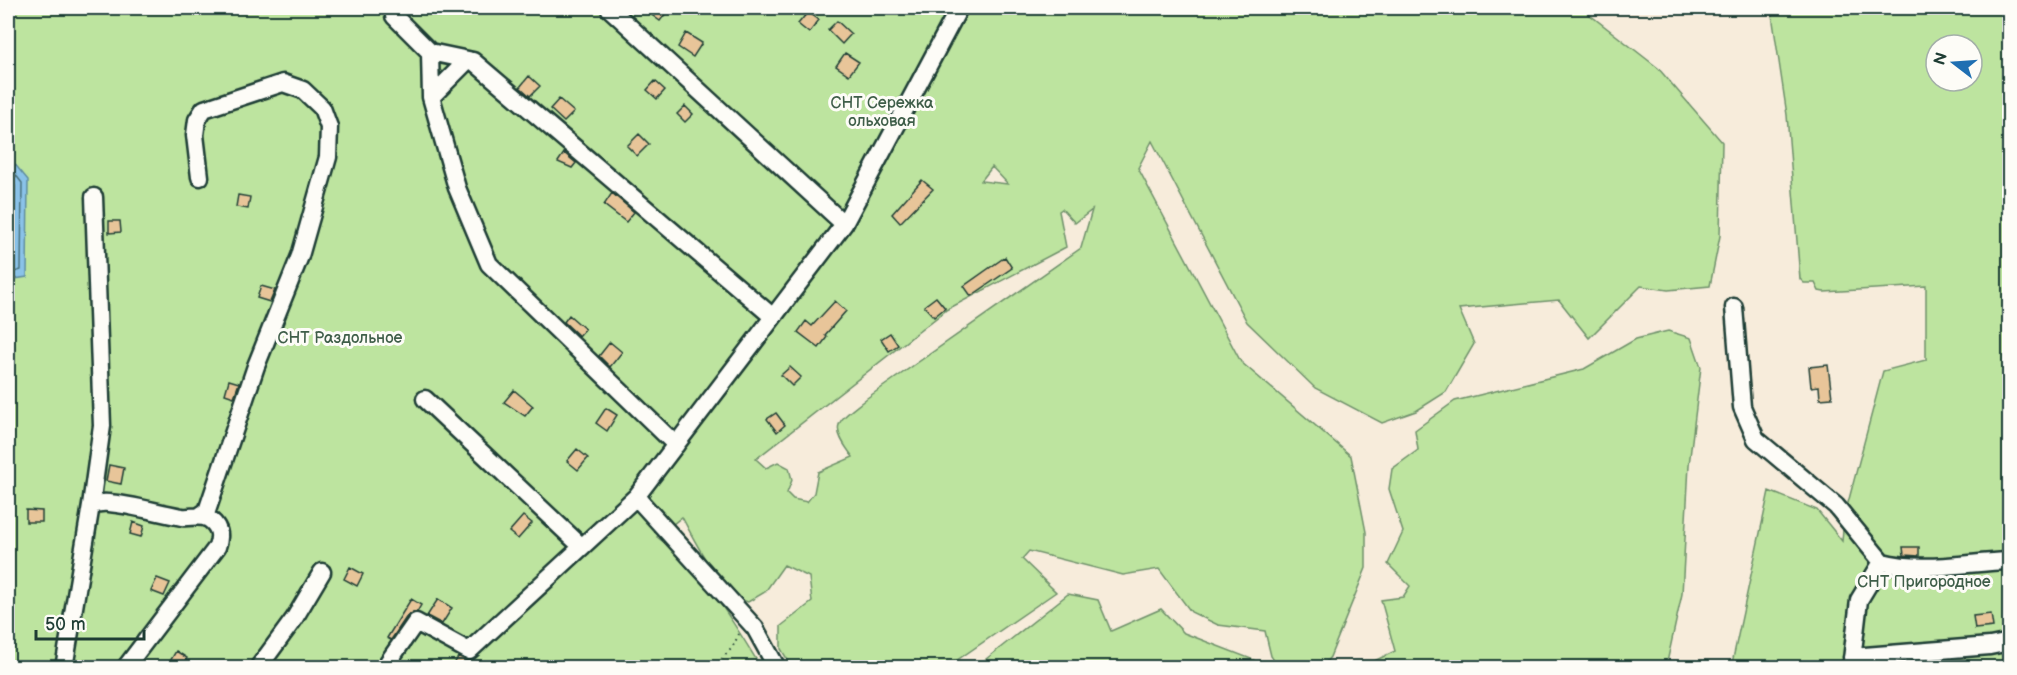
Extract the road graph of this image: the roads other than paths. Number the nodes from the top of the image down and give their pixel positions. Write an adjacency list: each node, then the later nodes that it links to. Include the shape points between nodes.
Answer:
1 (394, 8): 4 (lane, via 394,16)
2 (609, 8): 9 (lane)
3 (959, 8): 9 (lane)
4 (430, 52): 5 (lane); 6 (lane)
5 (468, 60): 6 (lane); 11 (lane)
6 (431, 97): 13 (lane, via 457,188 489,264)
7 (200, 177): 16 (lane, via 195,135 197,120 204,109 283,84 303,90 322,108 329,127 328,157 300,256 226,449 207,511)
8 (94, 197): 15 (lane, via 102,426)
9 (844, 224): 11 (lane)
10 (1734, 308): 19 (lane, via 1742,407 1756,439 1836,506)
11 (773, 317): 13 (lane)
12 (424, 399): 17 (lane)
13 (676, 445): 14 (lane)
14 (636, 497): 17 (lane); 27 (lane, via 755,628)
15 (91, 505): 16 (lane, via 110,503); 23 (lane)
16 (201, 516): 24 (lane, via 218,527 218,547)
17 (582, 547): 26 (lane, via 469,651 416,622)
18 (2010, 561): 19 (lane, via 1922,567)
19 (1882, 562): 22 (lane, via 1859,600)
20 (322, 572): 25 (lane, via 294,620)
21 (2010, 642): 22 (lane)
22 (1852, 662)
23 (64, 668)
24 (125, 668)
25 (258, 668)
26 (384, 668)
27 (777, 668)

